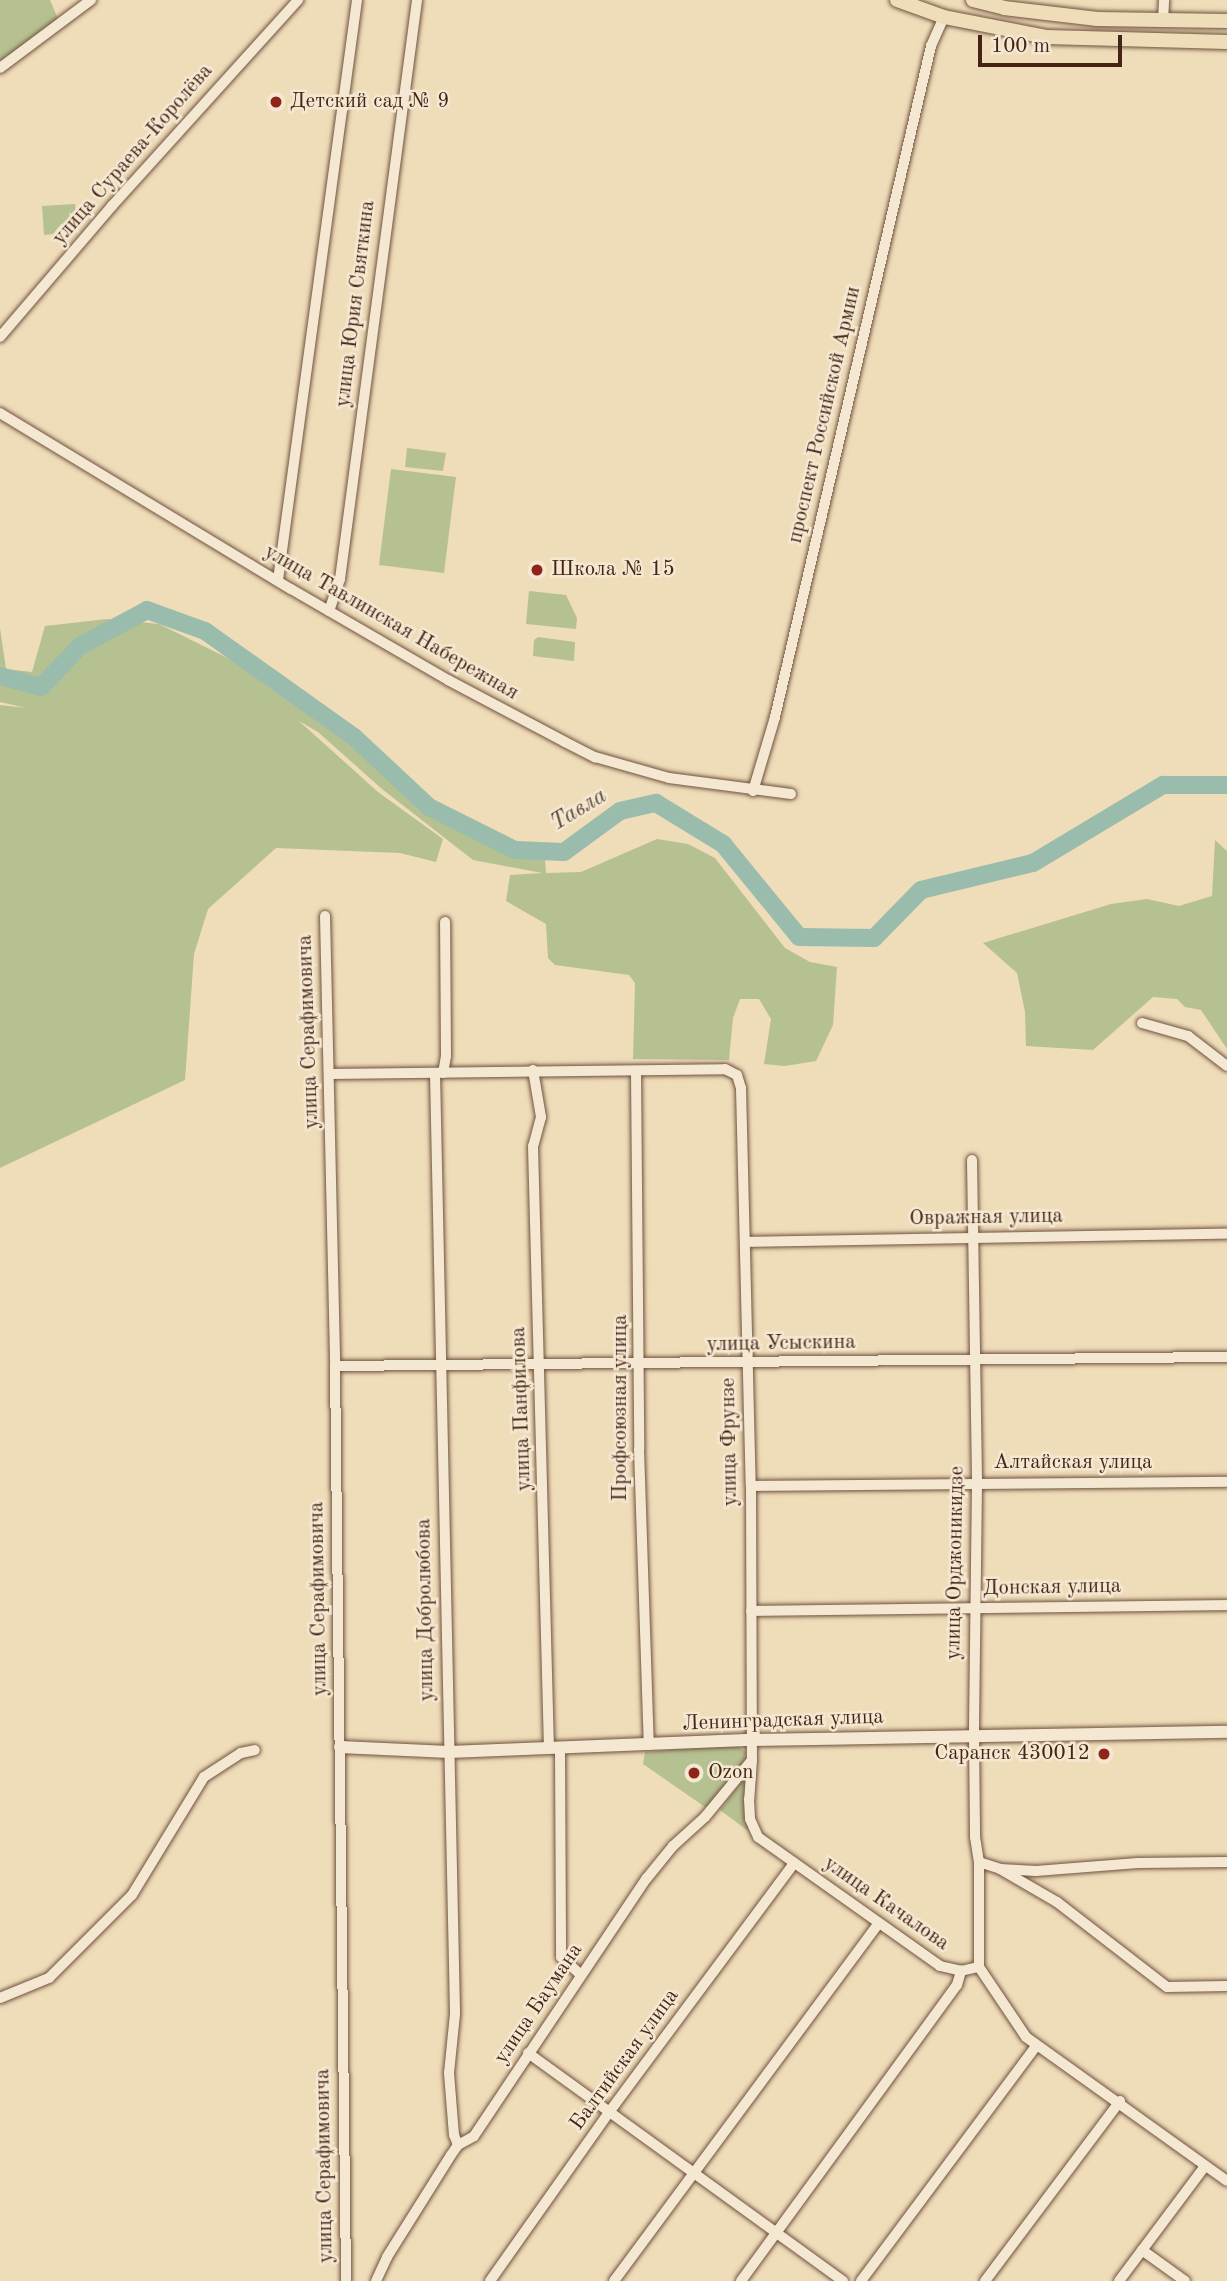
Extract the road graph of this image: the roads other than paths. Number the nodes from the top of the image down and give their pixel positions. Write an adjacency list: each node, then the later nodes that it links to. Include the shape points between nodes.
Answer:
1 (91, 0): 12 (street)
2 (298, 0): 13 (street, улица Сураева-Королёва)
3 (357, 0): 15 (street, улица Юрия Святкина)
4 (417, 0): 16 (street, улица Юрия Святкина, via 340,579)
5 (897, 0): 8 (main road)
6 (973, 0): 9 (main road, via 1049,15)
7 (1164, 0): 9 (street)
8 (944, 17): 11 (main road, via 1047,37); 17 (street, проспект Российской Армии, via 931,46 775,717)
9 (1163, 21): 10 (main road)
10 (1227, 21)
11 (1227, 42)
12 (0, 68)
13 (0, 337)
14 (0, 413): 15 (street, улица Тавлинская Набережная)
15 (278, 580): 16 (street, улица Тавлинская Набережная)
16 (329, 611): 17 (street, улица Тавлинская Набережная, via 595,757 669,778)
17 (753, 791): 18 (street, улица Тавлинская Набережная)
18 (791, 794)
19 (325, 916): 26 (street, улица Серафимовича)
20 (444, 922): 25 (street, улица Добролюбова, via 446,1056)
21 (1143, 1023): 22 (street, via 1188,1036)
22 (1227, 1066)
23 (533, 1070): 24 (street); 25 (street); 37 (street, улица Панфилова, via 541,1117 533,1146)
24 (636, 1071): 30 (street, улица Фрунзе, via 725,1069 740,1080); 34 (street, Профсоюзная улица)
25 (439, 1073): 26 (street); 36 (street, улица Добролюбова)
26 (330, 1074): 35 (street, улица Серафимовича)
27 (972, 1160): 29 (street, улица Орджоникидзе)
28 (1227, 1234): 29 (street, Овражная улица)
29 (972, 1237): 30 (street, Овражная улица); 32 (street, улица Орджоникидзе)
30 (746, 1241): 33 (street, улица Фрунзе)
31 (1227, 1357): 32 (street, улица Усыскина)
32 (975, 1360): 33 (street, улица Усыскина); 39 (street, улица Орджоникидзе)
33 (747, 1364): 34 (street, улица Усыскина); 40 (street, улица Фрунзе)
34 (640, 1365): 37 (street, улица Усыскина); 47 (street, Профсоюзная улица)
35 (335, 1366): 36 (street, улица Усыскина); 48 (street, улица Серафимовича)
36 (440, 1366): 37 (street, улица Усыскина); 51 (street, улица Добролюбова)
37 (541, 1366): 50 (street, улица Панфилова)
38 (1227, 1482): 39 (street, Алтайская улица)
39 (977, 1483): 40 (street, Алтайская улица); 42 (street, улица Орджоникидзе)
40 (751, 1486): 43 (street, улица Фрунзе)
41 (1227, 1605): 42 (street, Донская улица)
42 (975, 1609): 43 (street, Донская улица); 45 (street, улица Орджоникидзе)
43 (751, 1611): 46 (street, улица Фрунзе)
44 (1227, 1732): 45 (street, Ленинградская улица)
45 (974, 1736): 46 (street, Ленинградская улица); 53 (street, улица Орджоникидзе)
46 (752, 1740): 47 (street, Ленинградская улица); 52 (street, улица Качалова)
47 (649, 1745): 50 (street, Ленинградская улица)
48 (340, 1747): 51 (street, Ленинградская улица); 73 (street, улица Серафимовича)
49 (255, 1749): 62 (street, via 204,1777 132,1895 49,1978)
50 (554, 1749): 51 (street, Ленинградская улица); 60 (street, улица Панфилова, via 561,1957)
51 (449, 1752): 67 (street, улица Добролюбова, via 455,2014 449,2073)
52 (752, 1760): 55 (street, улица Качалова, via 749,1799 754,1828 758,1837); 60 (street, улица Баумана, via 665,1857)
53 (979, 1862): 56 (street); 58 (street, улица Орджоникидзе)
54 (1227, 1862): 56 (street)
55 (794, 1864): 57 (street, улица Качалова); 66 (street, Балтийская улица)
56 (1000, 1869): 61 (street, via 1057,1902 1167,1987)
57 (878, 1924): 59 (street, улица Качалова, via 940,1966); 69 (street)
58 (979, 1967): 59 (street, улица Качалова); 63 (street, via 1026,2037)
59 (961, 1971): 71 (street, via 957,1985)
60 (581, 1975): 64 (street, улица Баумана)
61 (1227, 1986)
62 (0, 1998)
63 (1037, 2045): 65 (street); 79 (street)
64 (528, 2053): 66 (street); 67 (street, улица Баумана, via 474,2136)
65 (1120, 2101): 68 (street); 80 (street)
66 (610, 2111): 69 (street); 75 (street, Балтийская улица)
67 (458, 2145): 74 (street, улица Баумана)
68 (1205, 2165): 70 (street); 72 (street)
69 (694, 2172): 71 (street); 76 (street)
70 (1227, 2180)
71 (775, 2234): 77 (street); 78 (street)
72 (1142, 2250): 81 (street); 82 (street)
73 (346, 2281)
74 (376, 2281)
75 (490, 2281)
76 (614, 2281)
77 (741, 2281)
78 (843, 2281)
79 (861, 2281)
80 (985, 2281)
81 (1119, 2281)
82 (1185, 2281)

